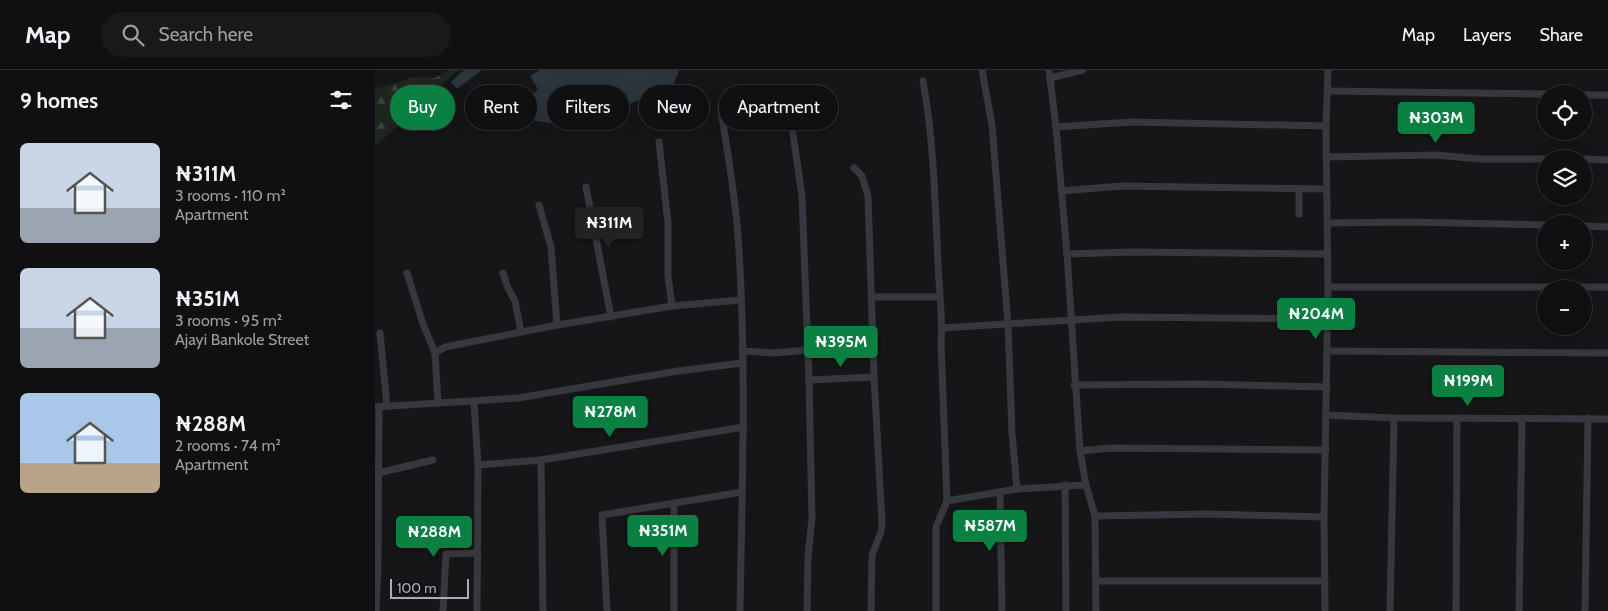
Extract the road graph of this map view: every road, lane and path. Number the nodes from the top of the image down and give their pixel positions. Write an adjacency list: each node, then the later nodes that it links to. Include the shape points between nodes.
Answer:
1 (983, 70): 45 (street, via 992,125)
2 (1049, 70): 5 (street)
3 (1083, 70): 5 (street)
4 (1328, 70): 7 (street)
5 (1050, 78): 12 (street)
6 (923, 81): 37 (street, via 934,159)
7 (1327, 91): 8 (street); 11 (street)
8 (1537, 94)
9 (1592, 95): 10 (street)
10 (1608, 95)
11 (1326, 126): 12 (street, via 1131,122); 16 (street)
12 (1056, 127): 24 (street)
13 (725, 130): 39 (street, via 737,226)
14 (793, 134): 49 (street, via 802,196)
15 (659, 142): 40 (street, via 668,222 668,276)
16 (1326, 157): 17 (street, via 1436,155); 23 (street)
17 (1537, 159)
18 (1592, 159): 19 (street)
19 (1608, 160)
20 (854, 168): 38 (street, via 862,176 868,196)
21 (586, 186): 41 (street)
22 (1299, 189): 23 (street); 24 (street, via 1121,186); 26 (street)
23 (1326, 189): 27 (street)
24 (1061, 190): 31 (street)
25 (539, 205): 44 (street, via 551,247)
26 (1299, 214)
27 (1328, 223): 28 (street); 32 (street)
28 (1537, 225)
29 (1592, 226): 30 (street)
30 (1608, 227)
31 (1067, 254): 32 (street); 42 (street)
32 (1327, 254): 35 (street)
33 (503, 272): 47 (street, via 515,301)
34 (407, 273): 52 (street)
35 (1328, 287): 36 (street); 43 (street)
36 (1608, 287)
37 (939, 297): 38 (street); 46 (street)
38 (872, 298): 55 (street)
39 (741, 300): 40 (street); 50 (street)
40 (672, 306): 41 (street)
41 (611, 316): 44 (street)
42 (1072, 319): 43 (street); 45 (street); 57 (street)
43 (1327, 319): 51 (street)
44 (557, 324): 47 (street)
45 (1008, 324): 46 (street); 77 (street)
46 (943, 328): 80 (street)
47 (521, 332): 52 (street, via 453,344)
48 (381, 333): 61 (street)
49 (808, 350): 50 (street); 56 (street)
50 (742, 351): 54 (street)
51 (1328, 351): 53 (street); 58 (street)
52 (435, 353): 60 (street)
53 (1608, 353)
54 (742, 363): 59 (street, via 526,397); 68 (street)
55 (874, 377): 56 (street); 95 (street, via 882,522 872,556)
56 (809, 380): 94 (street, via 812,518)
57 (1074, 385): 58 (street); 70 (street)
58 (1327, 387): 62 (street)
59 (474, 402): 60 (street); 73 (street)
60 (438, 403): 61 (street)
61 (380, 406): 74 (street)
62 (1326, 415): 63 (street); 69 (street)
63 (1394, 418): 64 (street); 101 (street)
64 (1457, 418): 65 (street); 102 (street)
65 (1522, 418): 66 (street); 103 (street)
66 (1588, 418): 67 (street); 104 (street)
67 (1608, 419)
68 (743, 427): 72 (street); 78 (street)
69 (1326, 450): 70 (street, via 1111,448); 83 (street)
70 (1080, 451): 75 (street)
71 (433, 460): 74 (street)
72 (541, 460): 73 (street); 90 (street)
73 (478, 465): 84 (street)
74 (378, 473): 87 (street)
75 (1086, 484): 76 (street); 82 (street)
76 (1065, 485): 77 (street); 98 (street)
77 (1017, 488): 79 (street)
78 (742, 492): 81 (street); 93 (street)
79 (1000, 492): 80 (street); 97 (street)
80 (947, 501): 96 (street, via 936,527)
81 (674, 503): 91 (street, via 602,515); 92 (street)
82 (1095, 516): 83 (street); 85 (street)
83 (1325, 517): 86 (street)
84 (478, 553): 88 (street, via 446,554); 89 (street)
85 (1097, 581): 86 (street); 99 (street)
86 (1325, 581): 100 (street)
87 (376, 611)
88 (443, 611)
89 (477, 611)
90 (543, 611)
91 (607, 611)
92 (674, 611)
93 (741, 611)
94 (807, 611)
95 (871, 611)
96 (936, 611)
97 (1002, 611)
98 (1066, 611)
99 (1096, 611)
100 (1325, 611)
101 (1390, 611)
102 (1456, 611)
103 (1519, 611)
104 (1585, 611)

